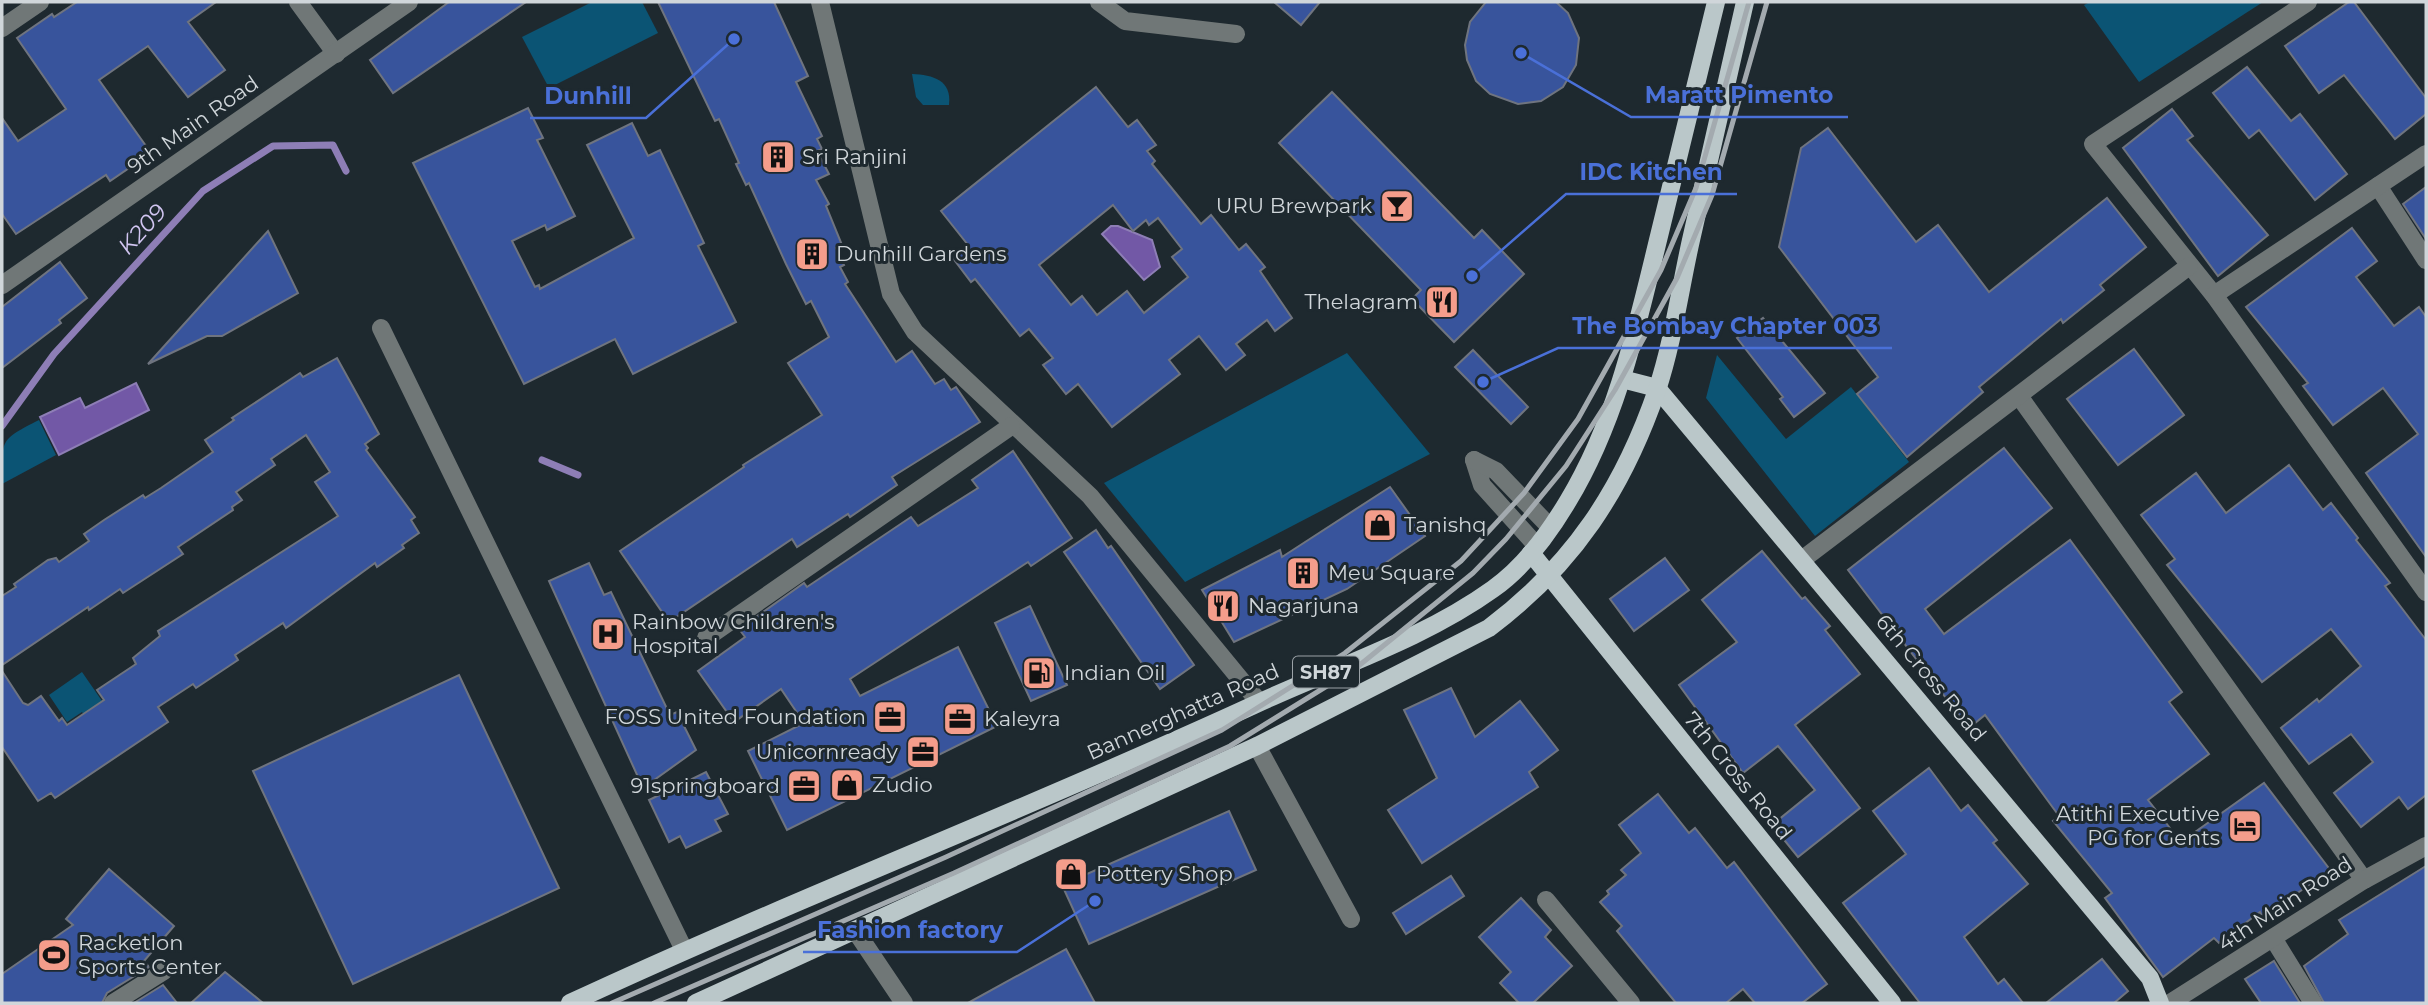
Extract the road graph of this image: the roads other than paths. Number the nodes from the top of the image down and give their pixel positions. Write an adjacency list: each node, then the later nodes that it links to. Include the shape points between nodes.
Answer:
1 (40, 2): 9 (street)
2 (298, 2): 11 (street)
3 (409, 2): 11 (street, 9th Main Road)
4 (820, 2): 22 (street, via 891,293 915,332)
5 (1099, 2): 10 (street, via 1125,21)
6 (1716, 2): 19 (main road, Bannerghatta Road / SH87)
7 (1745, 2): 20 (main road, SH87)
8 (2308, 2): 15 (street, via 2093,144)
9 (2, 28)
10 (1236, 34)
11 (336, 54): 16 (street, 9th Main Road)
12 (2426, 154): 13 (street)
13 (2378, 186): 14 (street); 17 (street)
14 (2426, 260)
15 (2189, 266): 17 (street); 21 (street)
16 (2, 285)
17 (2214, 295): 27 (street)
18 (381, 328): 37 (street)
19 (1622, 379): 20 (main road); 23 (main road, Bannerghatta Road / SH87, via 1593,453 1567,504)
20 (1657, 388): 25 (main road, 6th Cross Road); 26 (main road, SH87, via 1625,472 1589,528)
21 (2019, 396): 25 (street); 32 (street)
22 (1012, 426): 28 (street); 29 (street, via 1090,496)
23 (1549, 526): 24 (main road, Bannerghatta Road / SH87); 24 (street, via 1496,471 1474,460 1482,485)
24 (1533, 549): 26 (main road, 7th Cross Road); 29 (main road, Bannerghatta Road / SH87, via 1493,589 1428,627)
25 (1803, 559): 45 (main road, 6th Cross Road, via 2150,978)
26 (1550, 576): 30 (main road, SH87, via 1489,628); 44 (main road, 7th Cross Road)
27 (2423, 582)
28 (706, 638)
29 (1259, 702): 37 (main road, Bannerghatta Road / SH87, via 1111,770)
30 (1256, 746): 34 (street); 35 (main road, SH87)
31 (2426, 846): 32 (street, 4th Main Road)
32 (2364, 880): 36 (street, 4th Main Road)
33 (1546, 900): 43 (street)
34 (1351, 919)
35 (855, 930): 41 (main road, SH87); 42 (street)
36 (2273, 938): 46 (street, 4th Main Road); 47 (street)
37 (684, 950): 40 (main road, Bannerghatta Road / SH87)
38 (164, 971): 39 (street)
39 (113, 1003)
40 (570, 1003)
41 (695, 1003)
42 (904, 1003)
43 (1631, 1003)
44 (1892, 1003)
45 (2160, 1003)
46 (2170, 1003)
47 (2313, 1003)

